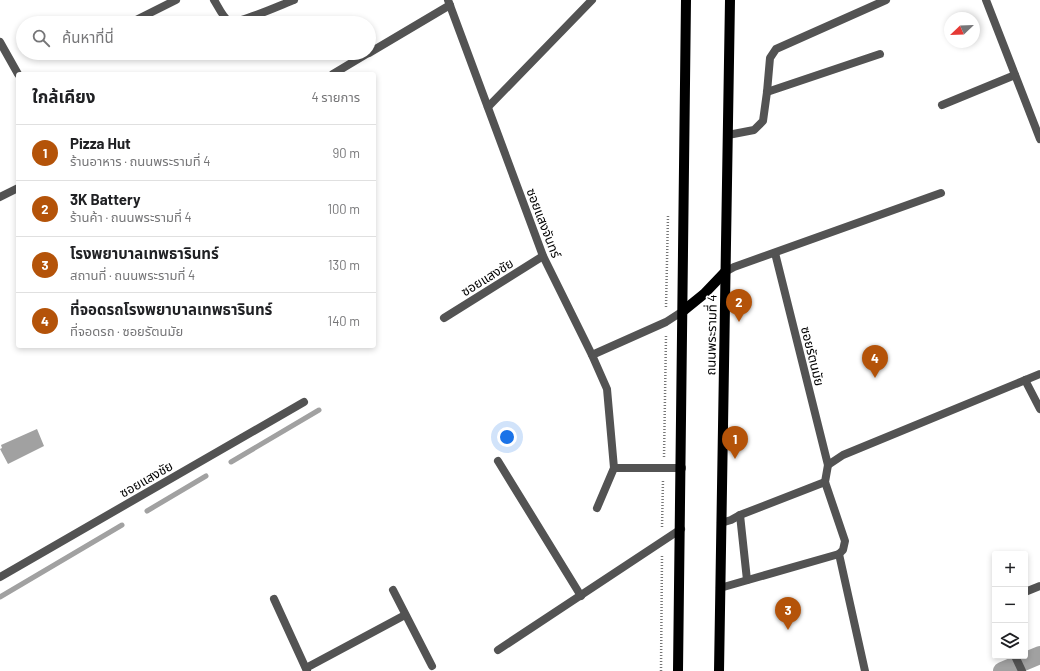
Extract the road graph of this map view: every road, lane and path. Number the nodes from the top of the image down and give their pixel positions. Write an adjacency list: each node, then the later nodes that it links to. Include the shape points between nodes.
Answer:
1 (176, 0): 10 (street)
2 (214, 0): 11 (street)
3 (294, 0): 12 (street)
4 (592, 0): 22 (street)
5 (686, 0): 31 (main road)
6 (730, 0): 23 (main road, ถนนพระรามที่ 4)
7 (886, 0): 20 (street, via 776,49 770,58)
8 (986, 0): 19 (street)
9 (449, 2): 14 (street); 22 (street, ซอยแสงจันทร์)
10 (144, 16)
11 (224, 16)
12 (253, 16)
13 (0, 42): 17 (street)
14 (376, 49)
15 (880, 54): 20 (street)
16 (357, 60): 18 (street)
17 (17, 72)
18 (336, 72)
19 (1015, 75): 21 (street); 24 (street)
20 (767, 92): 23 (street, via 763,121 754,130)
21 (942, 105)
22 (488, 107): 29 (street, ซอยแสงจันทร์)
23 (728, 135): 30 (main road, ถนนพระรามที่ 4)
24 (1040, 139)
25 (16, 189): 27 (street)
26 (941, 193): 28 (street)
27 (0, 197)
28 (775, 253): 30 (street); 39 (street, ซอยรัตนมัย)
29 (543, 256): 32 (street, ซอยแสงชัย); 33 (street, ซอยแสงจันทร์)
30 (725, 272): 31 (main road); 45 (main road, ถนนพระรามที่ 4)
31 (683, 311): 33 (street, via 666,322); 41 (main road)
32 (444, 318)
33 (592, 355): 40 (street, ซอยแสงจันทร์, via 607,389)
34 (1040, 374): 35 (street)
35 (1025, 380): 37 (street); 39 (street, via 843,454)
36 (304, 402): 48 (street, ซอยแสงชัย)
37 (1040, 409)
38 (498, 462): 54 (street)
39 (828, 465): 42 (street)
40 (614, 468): 41 (street); 43 (street)
41 (682, 468): 46 (main road)
42 (825, 482): 44 (street); 47 (street, via 845,541)
43 (597, 508)
44 (740, 515): 45 (street); 49 (street)
45 (721, 523): 51 (main road, ถนนพระรามที่ 4)
46 (681, 530): 54 (street); 61 (main road)
47 (839, 554): 49 (street); 63 (street)
48 (0, 577)
49 (747, 580): 51 (street)
50 (1040, 586): 53 (street)
51 (720, 588): 62 (main road, ถนนพระรามที่ 4)
52 (393, 590): 56 (street)
53 (1028, 591)
54 (581, 596): 57 (street)
55 (274, 599): 60 (street)
56 (405, 615): 59 (street); 60 (street)
57 (498, 650)
58 (1016, 659): 64 (street)
59 (432, 666)
60 (306, 670)
61 (678, 671)
62 (718, 671)
63 (865, 671)
64 (1022, 671)

